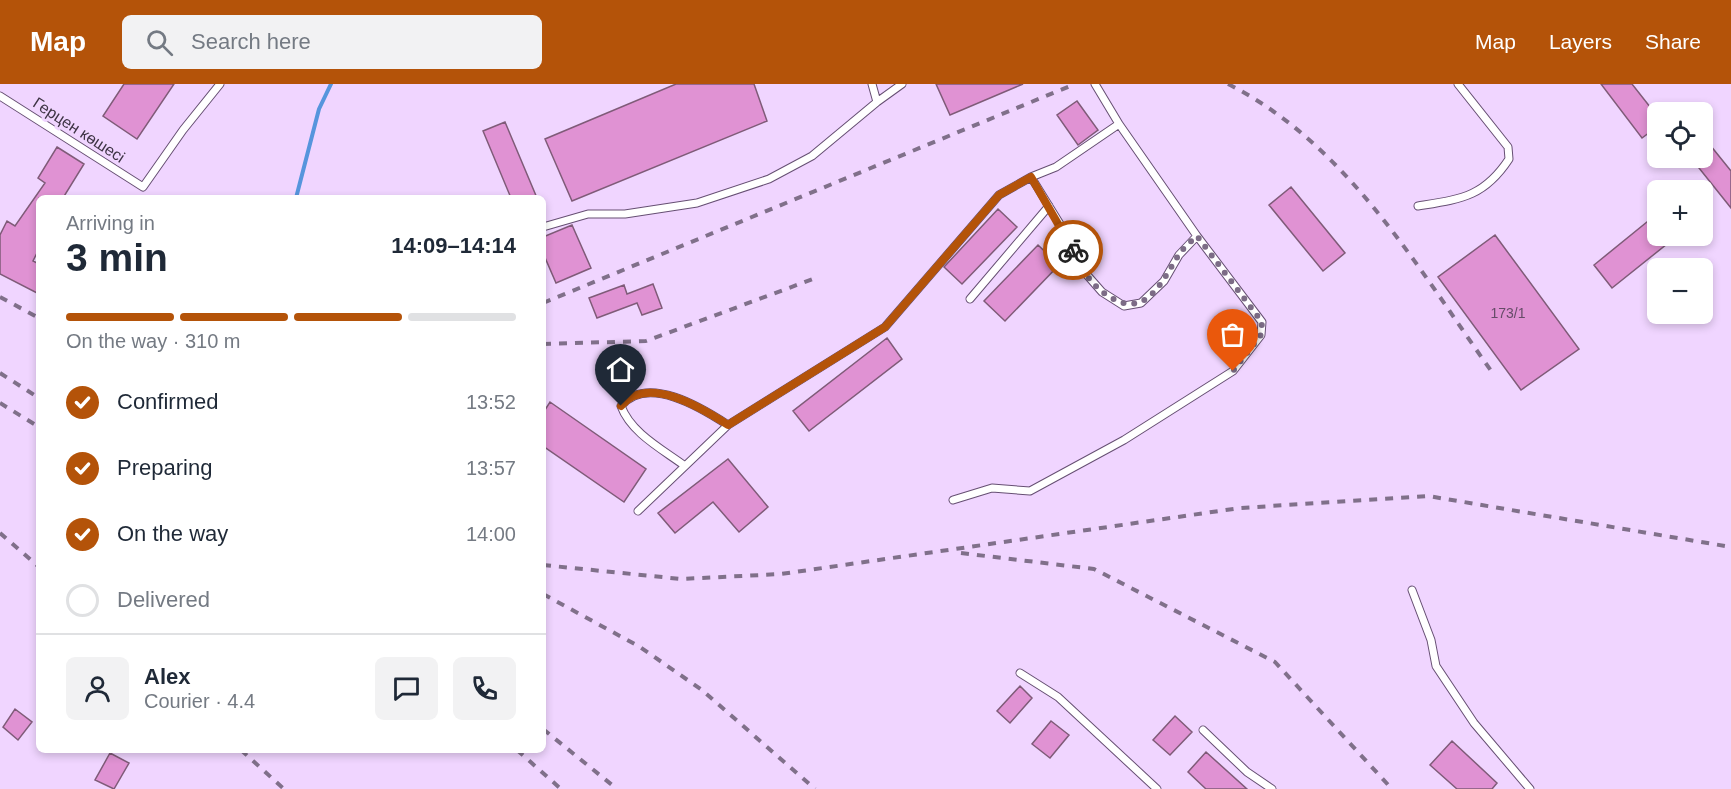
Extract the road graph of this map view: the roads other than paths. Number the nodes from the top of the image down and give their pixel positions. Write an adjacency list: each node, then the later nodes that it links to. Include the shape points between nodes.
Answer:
1 (220, 84): 6 (lane, Герцен көшесі, via 143,188)
2 (872, 84): 7 (lane)
3 (902, 84): 7 (lane)
4 (1095, 84): 8 (lane)
5 (1458, 84): 11 (lane, via 1509,147 1509,159 1483,190 1461,199)
6 (0, 96)
7 (878, 102): 12 (lane, via 812,156 769,179 697,203 625,214 588,214)
8 (1119, 124): 9 (lane, via 1056,167); 13 (lane)
9 (1031, 177): 10 (lane); 15 (lane, via 999,195 885,327)
10 (1049, 206): 13 (lane, via 1080,267 1102,292 1124,306 1140,303 1164,281 1179,255); 14 (lane)
11 (1418, 206)
12 (546, 226)
13 (1197, 236): 17 (lane, via 1262,322 1261,335 1233,371 1124,440 1030,491 992,488)
14 (970, 299)
15 (728, 425): 16 (lane); 16 (lane, via 693,402 668,395 628,397 621,406 625,417)
16 (685, 466): 18 (lane)
17 (953, 500)
18 (638, 511)
19 (1412, 590): 24 (lane, via 1431,640 1436,666 1474,723)
20 (1020, 673): 22 (lane, via 1058,697)
21 (1203, 730): 23 (lane)
22 (1157, 789)
23 (1272, 789)
24 (1530, 789)

